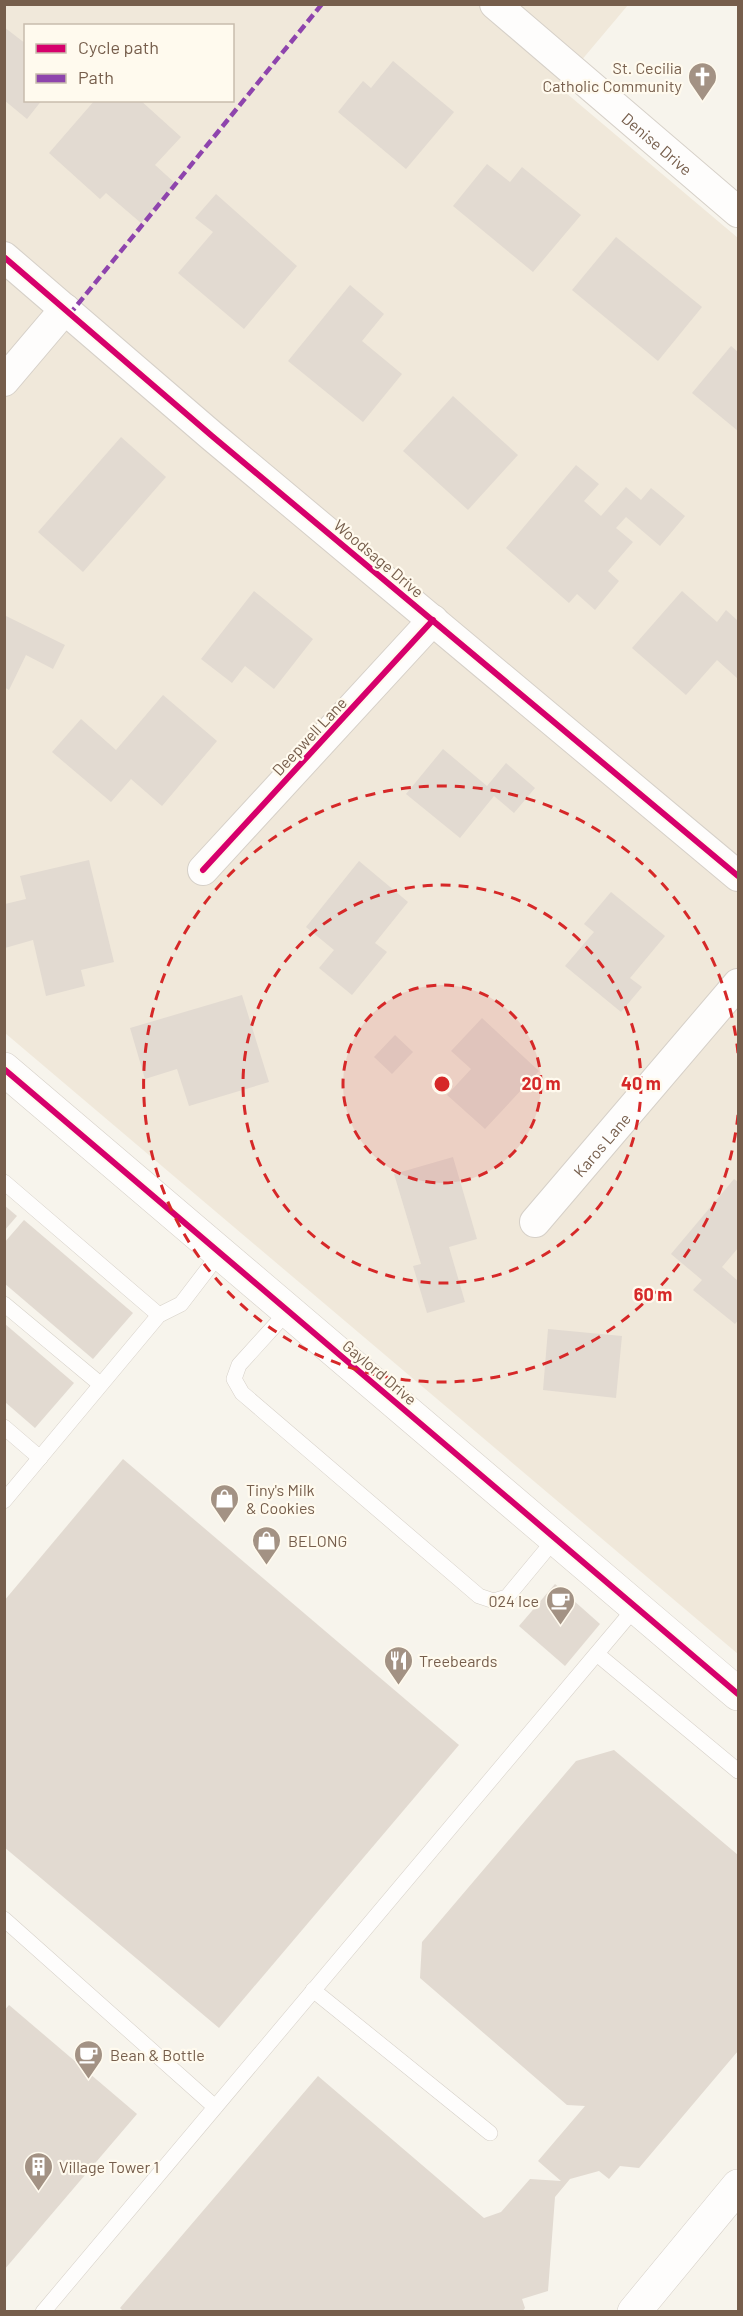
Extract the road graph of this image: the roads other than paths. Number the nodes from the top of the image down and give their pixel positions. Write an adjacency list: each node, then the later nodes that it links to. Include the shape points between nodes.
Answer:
1 (495, 4): 2 (street, Denise Drive)
2 (738, 212)
3 (4, 257): 4 (street, Woodsage Drive)
4 (65, 309): 5 (street); 6 (street, Woodsage Drive)
5 (4, 381)
6 (434, 620): 7 (street, Deepwell Lane); 8 (street, Woodsage Drive)
7 (204, 870)
8 (738, 876)
9 (738, 984): 12 (street, Karos Lane)
10 (4, 1069): 13 (street, Gaylord Drive)
11 (4, 1182): 16 (lane)
12 (535, 1222)
13 (220, 1253): 15 (street, Gaylord Drive); 16 (lane, via 182,1304)
14 (4, 1304): 17 (lane)
15 (288, 1311): 21 (street, Gaylord Drive); 21 (lane, via 239,1365 234,1379 242,1393 478,1596 494,1601 507,1597)
16 (159, 1315): 17 (lane)
17 (100, 1384): 19 (lane)
18 (4, 1427): 19 (lane)
19 (40, 1458): 20 (lane)
20 (4, 1501)
21 (555, 1539): 22 (street, Gaylord Drive)
22 (635, 1608): 23 (lane); 24 (street, Gaylord Drive)
23 (597, 1654): 25 (lane); 27 (lane)
24 (738, 1694)
25 (738, 1772)
26 (4, 1919): 28 (lane)
27 (313, 1990): 28 (lane); 29 (lane)
28 (215, 2107): 31 (lane)
29 (490, 2133)
30 (738, 2186): 32 (street)
31 (43, 2312)
32 (634, 2312)

